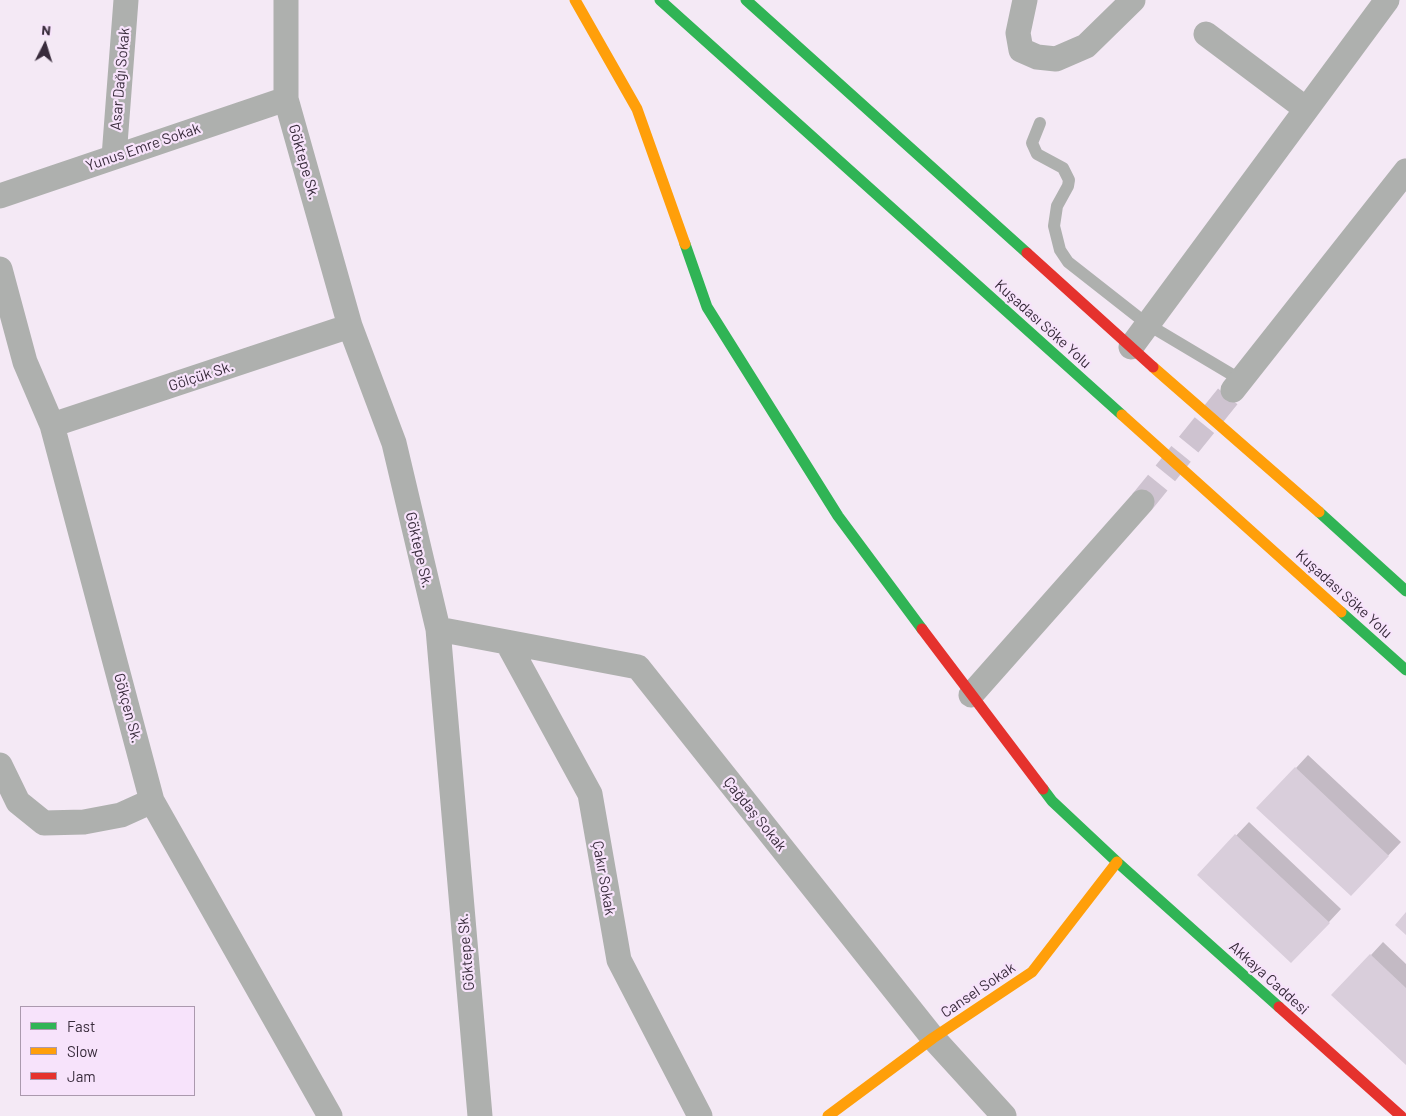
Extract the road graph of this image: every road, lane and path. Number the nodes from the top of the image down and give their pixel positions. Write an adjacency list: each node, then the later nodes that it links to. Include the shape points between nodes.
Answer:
1 (126, 0): 13 (street, Asar Dağı Sokak)
2 (286, 0): 10 (street, Göktepe Sk.)
3 (575, 0): 27 (main road, Akkaya Caddesi, via 637,109 707,307 838,516)
4 (660, 0): 26 (main road, Kuşadası Söke Yolu)
5 (746, 0): 19 (main road)
6 (1025, 0): 7 (street, via 1018,33 1021,50 1037,57 1056,59 1086,46)
7 (1133, 0)
8 (1387, 0): 11 (street)
9 (1206, 34): 11 (street)
10 (286, 99): 13 (street, Yunus Emre Sokak); 18 (street, Göktepe Sk.)
11 (1306, 109): 17 (street)
12 (1040, 123): 17 (lane, via 1032,143 1037,154 1064,168 1069,180 1054,216 1060,250 1068,262)
13 (114, 157): 15 (street, Yunus Emre Sokak)
14 (1406, 171): 20 (street)
15 (0, 196)
16 (0, 269): 21 (street, Gökçen Sk., via 26,362)
17 (1147, 324): 19 (street); 20 (lane)
18 (350, 326): 21 (street, Gölçük Sk.); 24 (street, Göktepe Sk., via 394,443)
19 (1131, 347): 23 (main road)
20 (1237, 385)
21 (52, 425): 29 (street, Gökçen Sk.)
22 (1142, 502): 27 (street)
23 (1406, 591)
24 (438, 629): 25 (street, Çağdaş Sokak); 33 (street, Göktepe Sk.)
25 (507, 642): 31 (street, Çağdaş Sokak, via 638,667); 34 (street, Çakır Sokak, via 590,794 619,960)
26 (1406, 670)
27 (971, 695): 30 (main road, Akkaya Caddesi, via 1052,801)
28 (0, 765): 29 (street, via 18,802 44,823 84,822 121,816)
29 (152, 801): 32 (street, Gökçen Sk.)
30 (1117, 862): 31 (main road, Cansel Sokak, via 1032,972); 37 (main road, Akkaya Caddesi)
31 (933, 1038): 35 (main road, Cansel Sokak); 36 (street, Çağdaş Sokak)
32 (330, 1116)
33 (480, 1116)
34 (700, 1116)
35 (828, 1116)
36 (1004, 1116)
37 (1401, 1116)

